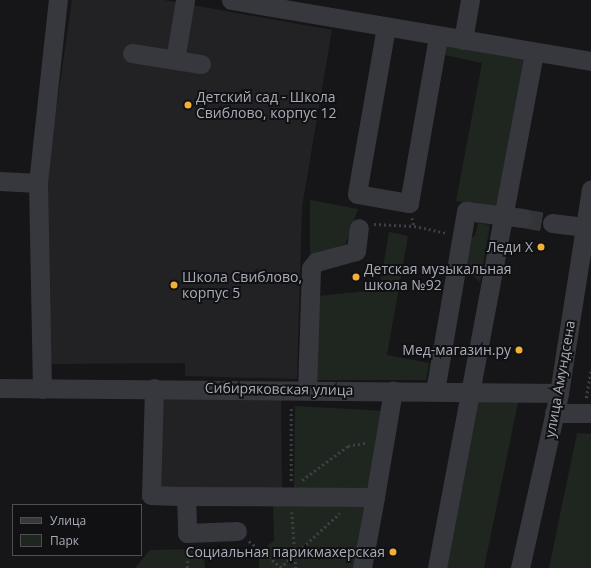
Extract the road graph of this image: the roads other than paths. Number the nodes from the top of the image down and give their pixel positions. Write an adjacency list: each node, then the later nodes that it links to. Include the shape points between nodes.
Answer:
1 (58, 0): 15 (street)
2 (185, 0): 11 (street)
3 (230, 0): 5 (street)
4 (470, 0): 8 (street)
5 (280, 4): 6 (street)
6 (386, 27): 7 (street); 7 (street, via 357,194 409,203)
7 (438, 36): 8 (street)
8 (463, 40): 10 (street)
9 (132, 53): 11 (street)
10 (534, 53): 12 (street); 17 (street)
11 (174, 60): 13 (street)
12 (591, 61)
13 (201, 64)
14 (0, 181): 15 (street)
15 (38, 183): 24 (street)
16 (591, 189): 21 (street, улица Амундсена)
17 (505, 216): 18 (street); 27 (street, via 466,211); 28 (street)
18 (523, 218)
19 (552, 223): 21 (street)
20 (363, 225): 25 (street, via 356,251 316,262 311,268)
21 (586, 227): 29 (street, улица Амундсена)
22 (0, 388): 24 (street, Сибиряковская улица)
23 (154, 388): 24 (street, Сибиряковская улица); 25 (street, Сибиряковская улица); 32 (street, via 151,495)
24 (42, 389)
25 (299, 390): 26 (street, Сибиряковская улица)
26 (393, 391): 27 (street, Сибиряковская улица); 33 (street, via 384,439)
27 (435, 391): 28 (street, Сибиряковская улица)
28 (473, 392): 29 (street, Сибиряковская улица); 36 (street)
29 (558, 393): 31 (street, улица Амундсена)
30 (585, 406): 31 (street)
31 (554, 413): 37 (street, улица Амундсена)
32 (186, 496): 33 (street, via 291,492); 34 (street, via 188,533)
33 (367, 497): 35 (street)
34 (237, 532)
35 (362, 568)
36 (437, 568)
37 (520, 568)

